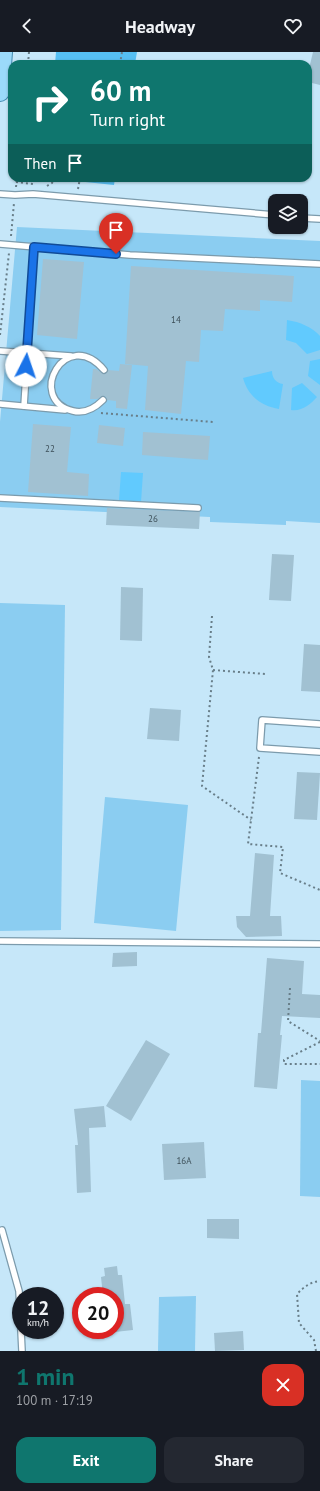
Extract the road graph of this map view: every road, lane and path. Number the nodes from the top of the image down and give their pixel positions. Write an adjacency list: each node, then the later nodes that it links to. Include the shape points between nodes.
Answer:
1 (4, 52): 2 (main road)
2 (0, 92)
3 (16, 182): 5 (path); 8 (path)
4 (53, 182): 6 (path)
5 (39, 185)
6 (47, 187)
7 (0, 194): 8 (lane)
8 (15, 195): 9 (lane, via 33,194); 13 (path)
9 (268, 214)
10 (308, 218): 11 (lane)
11 (320, 219)
12 (0, 244): 13 (lane)
13 (10, 245): 14 (lane); 16 (path)
14 (34, 247): 15 (lane, via 130,255); 18 (lane)
15 (320, 264)
16 (0, 335)
17 (0, 351): 18 (lane)
18 (27, 353): 19 (lane); 23 (lane)
19 (73, 357): 20 (lane, via 91,358); 24 (lane, via 64,360 58,366 51,383 56,400)
20 (104, 370)
21 (103, 400): 25 (lane, via 91,410)
22 (0, 404): 23 (lane)
23 (24, 406): 24 (lane)
24 (68, 410): 25 (lane)
25 (84, 412): 26 (path)
26 (213, 422)
27 (0, 498): 28 (lane)
28 (198, 508)
29 (212, 616): 30 (path, via 209,657)
30 (213, 670): 31 (path); 35 (path, via 202,786)
31 (266, 674)
32 (320, 724): 33 (lane, via 262,720)
33 (260, 748): 34 (lane); 35 (path)
34 (320, 752)
35 (251, 820): 36 (path, via 248,844 283,847 280,873)
36 (320, 890)
37 (0, 941): 38 (lane)
38 (320, 944)
39 (290, 988): 40 (path, via 288,1021)
40 (320, 1041): 41 (path, via 284,1060 284,1064)
41 (320, 1064)
42 (2, 1230): 44 (lane, via 19,1291)
43 (320, 1281): 45 (path, via 312,1282 297,1294 299,1323 314,1340)
44 (22, 1351)
45 (316, 1351)

